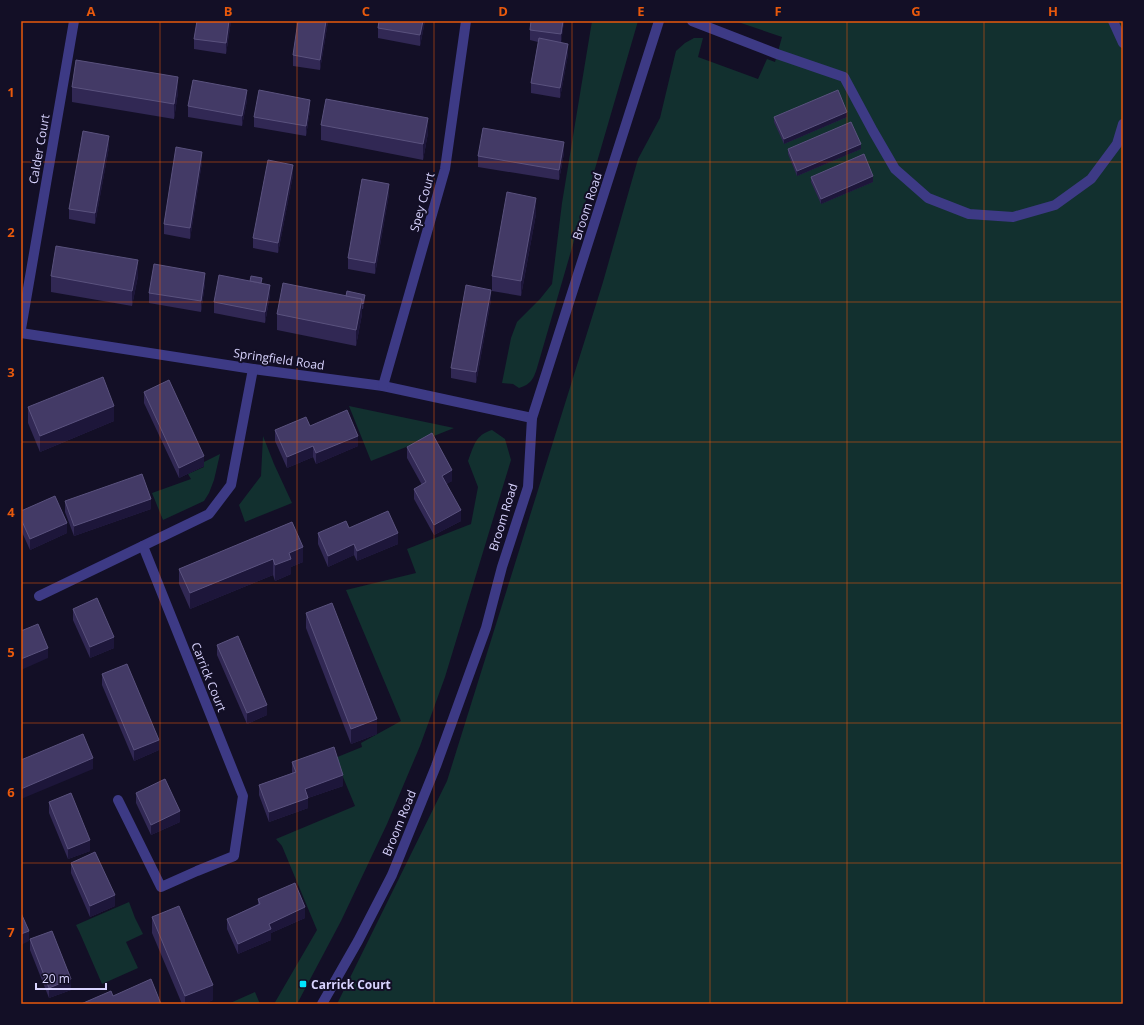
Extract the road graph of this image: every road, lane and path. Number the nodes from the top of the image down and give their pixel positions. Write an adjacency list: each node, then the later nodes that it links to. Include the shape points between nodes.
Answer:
1 (74, 21): 8 (street, Calder Court)
2 (466, 21): 11 (street, Spey Court, via 445,169)
3 (659, 21): 12 (street, Broom Road)
4 (692, 21): 7 (street, via 844,77 895,169 928,198 969,214 1013,217 1055,205 1091,179 1117,144)
5 (1113, 21): 6 (street)
6 (1123, 43)
7 (1123, 124)
8 (21, 329)
9 (21, 334): 10 (street, Springfield Road)
10 (253, 368): 11 (street, Springfield Road); 13 (street, via 231,485 209,514)
11 (383, 386): 12 (street, Springfield Road)
12 (532, 418): 16 (street, Broom Road, via 528,487 502,567 486,628 392,875)
13 (143, 546): 14 (street); 15 (street, Carrick Court, via 243,796 234,856 161,887)
14 (39, 596)
15 (118, 800)
16 (322, 1004)

